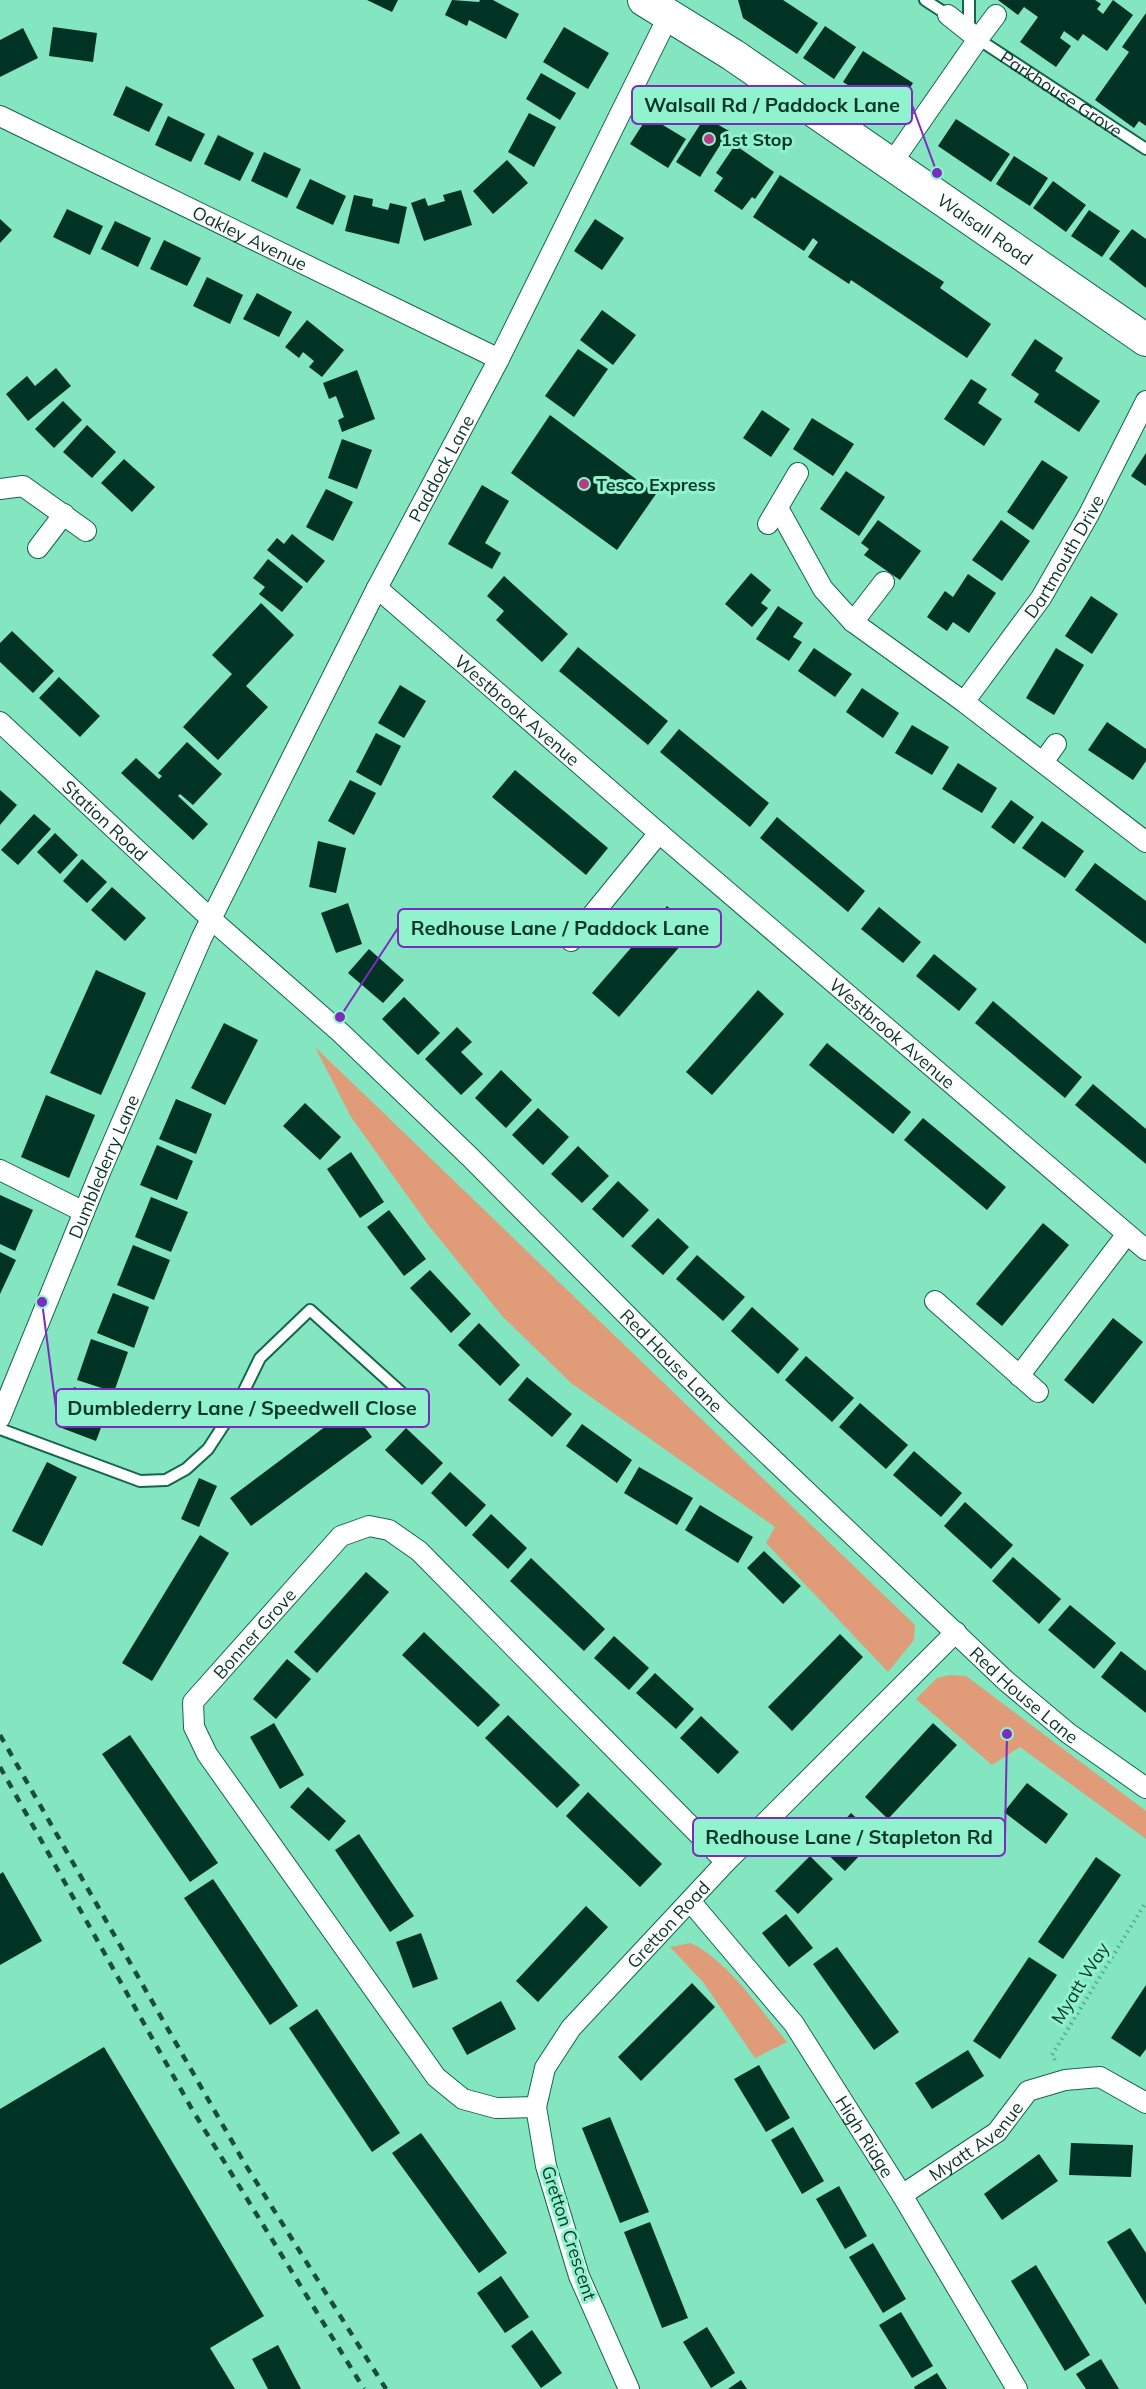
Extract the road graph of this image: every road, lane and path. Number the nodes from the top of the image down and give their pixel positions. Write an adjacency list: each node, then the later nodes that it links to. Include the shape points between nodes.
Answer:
1 (925, 0): 4 (lane, Parkhouse Grove)
2 (969, 0): 6 (lane)
3 (653, 4): 9 (main road, Walsall Road); 11 (street, Paddock Lane)
4 (948, 15): 6 (street, Parkhouse Grove)
5 (996, 15): 6 (street)
6 (974, 36): 8 (lane, Parkhouse Grove); 9 (street)
7 (0, 116): 11 (street, Oakley Avenue)
8 (1146, 149)
9 (891, 164): 10 (main road, Walsall Road)
10 (1146, 340)
11 (499, 359): 19 (street, Paddock Lane)
12 (1146, 401): 21 (street, Dartmouth Drive, via 1041,598)
13 (798, 473): 20 (street, via 773,516 823,589)
14 (0, 489): 15 (street, via 23,486)
15 (64, 514): 16 (street); 17 (street)
16 (86, 531)
17 (38, 548)
18 (884, 582): 20 (street)
19 (377, 588): 25 (street, Westbrook Avenue); 27 (street, Paddock Lane)
20 (853, 622): 21 (street)
21 (964, 702): 24 (street)
22 (0, 722): 27 (street, Station Road)
23 (1056, 744): 24 (street)
24 (1043, 762): 26 (street)
25 (659, 833): 28 (street); 31 (street, Westbrook Avenue)
26 (1146, 842)
27 (212, 919): 30 (street, Dumblederry Lane); 39 (street, Red House Lane, via 341,1033 470,1157 722,1412)
28 (571, 941)
29 (0, 1170): 30 (street)
30 (84, 1212): 37 (street, Dumblederry Lane)
31 (1127, 1234): 32 (street, Westbrook Avenue); 34 (street)
32 (1146, 1250)
33 (935, 1301): 34 (street)
34 (1019, 1376): 35 (street)
35 (1038, 1392)
36 (403, 1394): 38 (lane, via 310,1310 260,1358 238,1403 208,1449 186,1469 166,1480 141,1481)
37 (0, 1418)
38 (0, 1429)
39 (956, 1632): 40 (street, Red House Lane, via 1068,1733); 41 (street, Gretton Road)
40 (1146, 1788)
41 (726, 1862): 42 (street, Gretton Road); 46 (street, Bonner Grove, via 419,1551 389,1530 369,1526 341,1536 193,1702 194,1727 207,1754 436,2077 463,2099 495,2108)
42 (690, 1901): 46 (street, Gretton Road, via 571,2028 545,2068); 47 (street, High Ridge, via 794,2024)
43 (1146, 1902): 44 (path, Myatt Way, via 1052,2055)
44 (1065, 2080): 45 (street, Myatt Avenue, via 1100,2077); 47 (street, Myatt Avenue, via 1028,2091 997,2132)
45 (1146, 2103)
46 (536, 2107): 48 (street, Gretton Crescent, via 546,2166 579,2276)
47 (902, 2195): 49 (street, High Ridge)
48 (629, 2389)
49 (1017, 2389)

